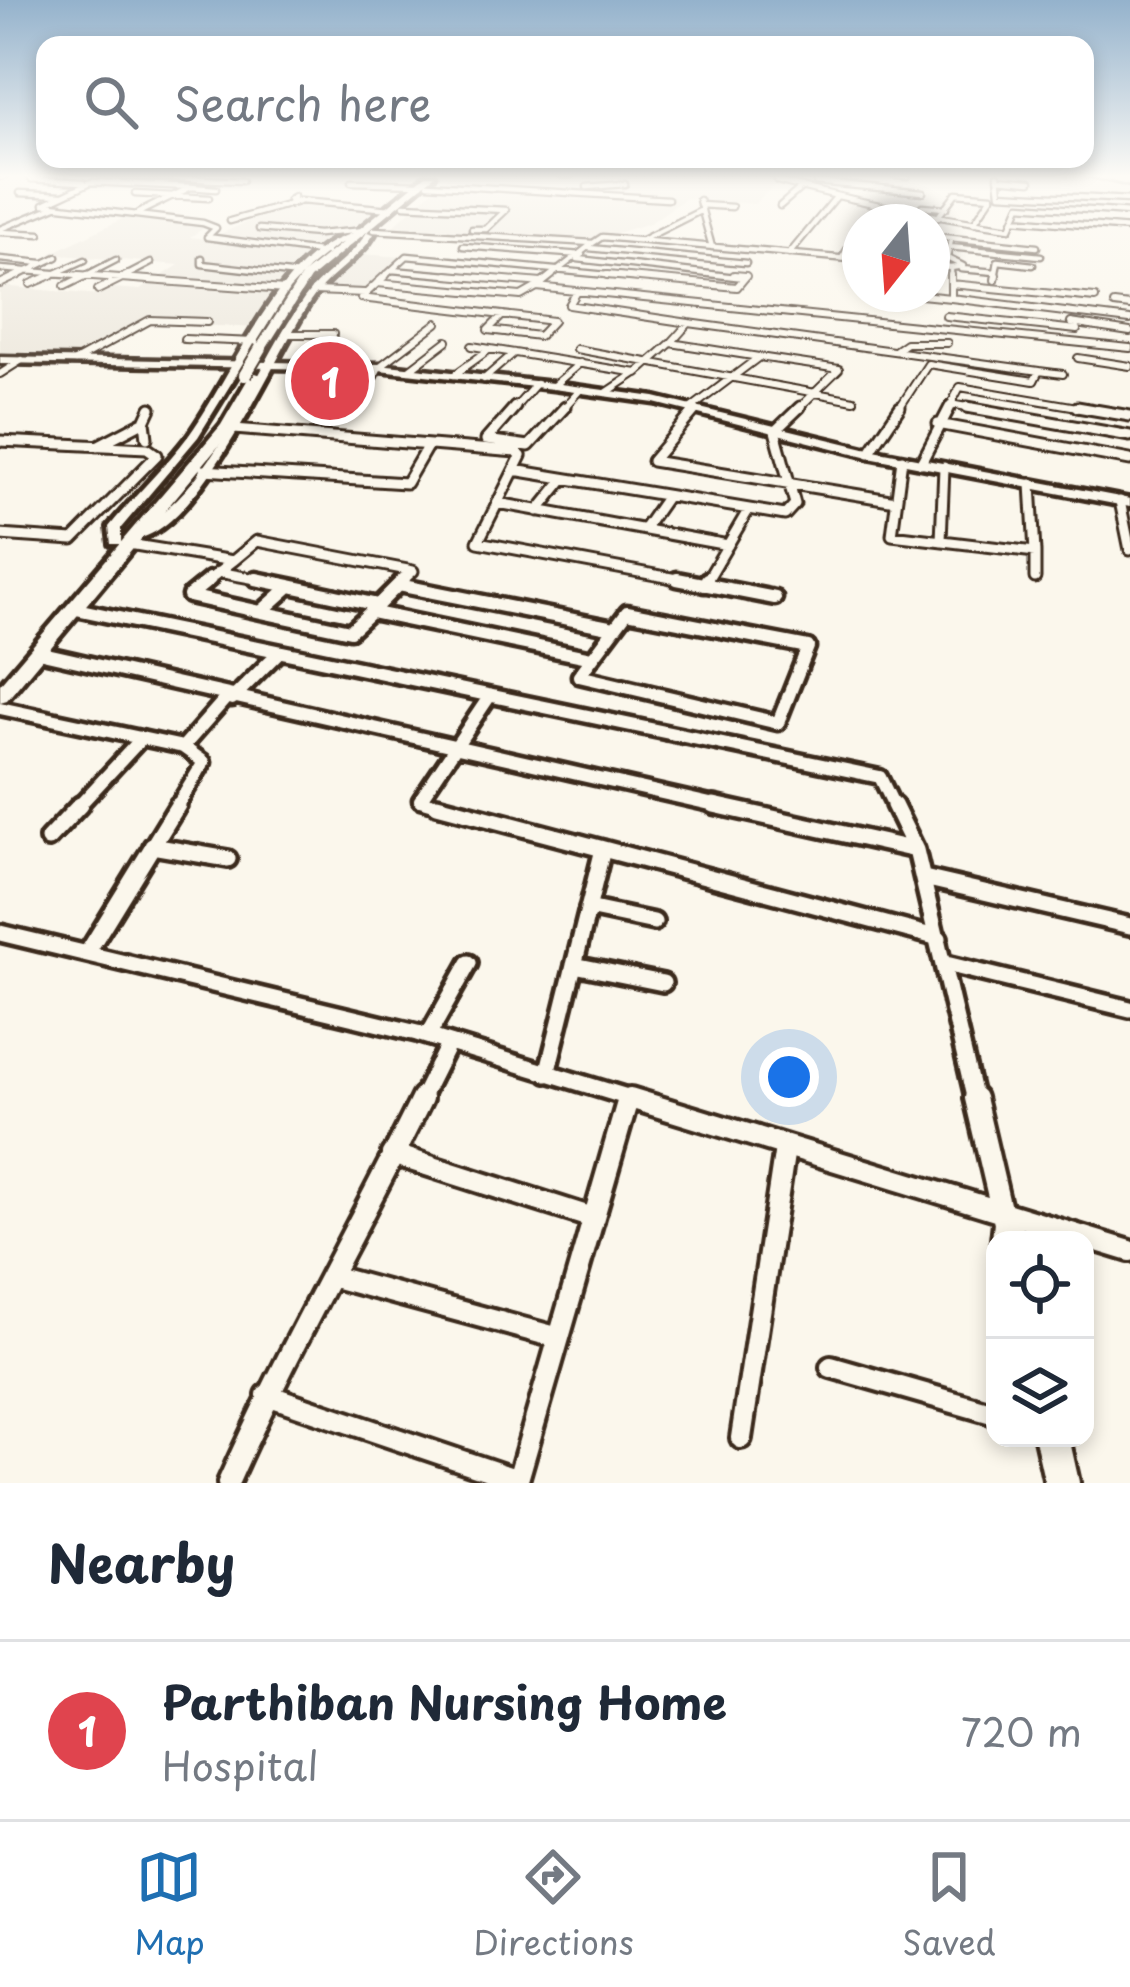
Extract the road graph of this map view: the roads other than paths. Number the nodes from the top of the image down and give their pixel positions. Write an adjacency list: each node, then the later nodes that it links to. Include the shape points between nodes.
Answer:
1 (261, 244): 14 (street)
2 (343, 244): 14 (street)
3 (352, 244): 45 (street)
4 (499, 244): 12 (street)
5 (572, 244): 9 (street)
6 (684, 244): 10 (street)
7 (798, 244): 15 (street)
8 (464, 246): 12 (street)
9 (591, 246): 18 (street); 25 (street)
10 (712, 247): 15 (street)
11 (950, 247): 16 (street)
12 (495, 249): 18 (street)
13 (26, 250): 26 (street)
14 (326, 253): 45 (street)
15 (789, 254): 20 (street)
16 (1041, 256)
17 (57, 257): 26 (street)
18 (580, 257): 31 (street); 43 (street, via 746,276 738,291)
19 (202, 258): 45 (street)
20 (842, 258)
21 (0, 259): 26 (street)
22 (950, 259): 32 (street, via 962,262)
23 (85, 260): 35 (street)
24 (116, 260): 36 (street)
25 (746, 262)
26 (43, 263): 34 (street)
27 (151, 263): 38 (street)
28 (1033, 265): 32 (street, via 998,261 996,276)
29 (950, 268): 32 (street)
30 (0, 269): 34 (street)
31 (568, 269): 33 (street, via 407,256); 43 (street); 46 (street)
32 (956, 269): 44 (street)
33 (392, 270): 39 (street); 46 (street)
34 (25, 272): 35 (street); 41 (street)
35 (54, 274): 36 (street); 42 (street)
36 (84, 277): 38 (street); 47 (street)
37 (572, 279): 50 (street)
38 (119, 280): 45 (street); 49 (street)
39 (377, 283): 46 (street, via 520,296); 52 (street)
40 (608, 283): 53 (street)
41 (0, 284)
42 (31, 284)
43 (704, 284): 60 (street, via 697,290)
44 (951, 284): 55 (street); 56 (street)
45 (301, 285): 52 (street); 72 (street); 76 (street); 128 (highway, via 226,428)
46 (539, 285): 50 (street)
47 (65, 286)
48 (656, 287): 57 (street)
49 (98, 290)
50 (558, 290): 51 (street)
51 (577, 292): 53 (street); 61 (street, via 569,305)
52 (367, 293): 63 (street, via 361,298)
53 (595, 294): 54 (street)
54 (628, 298): 57 (street); 61 (street)
55 (951, 298): 65 (street)
56 (1095, 298)
57 (643, 300): 60 (street)
58 (1114, 304): 59 (street)
59 (1130, 306)
60 (706, 307): 69 (street); 73 (street)
61 (614, 312): 69 (street)
62 (997, 314): 66 (street)
63 (503, 315): 63 (street, via 520,317 553,321 539,336 488,330)
64 (946, 316): 66 (street)
65 (1130, 320)
66 (1029, 321): 70 (street); 71 (street); 73 (street)
67 (207, 322): 90 (street, via 150,320)
68 (437, 323): 97 (street)
69 (689, 323): 78 (street); 82 (street)
70 (1076, 330)
71 (1130, 332)
72 (286, 334): 94 (street); 95 (street, via 333,334)
73 (1025, 336): 83 (street)
74 (184, 339): 76 (street)
75 (447, 341): 98 (street)
76 (255, 343): 93 (street)
77 (947, 343): 82 (street, via 906,343)
78 (671, 344): 85 (street); 91 (street)
79 (472, 346): 80 (street)
80 (490, 349): 84 (street); 102 (street)
81 (576, 349): 91 (street)
82 (895, 351): 89 (street)
83 (1130, 352)
84 (514, 353): 92 (street); 104 (street)
85 (759, 357): 103 (street); 109 (street, via 838,369)
86 (1078, 358): 96 (street)
87 (0, 359): 88 (main road)
88 (22, 360): 90 (main road); 100 (street)
89 (929, 360): 101 (street, via 1034,381 1039,371); 124 (street)
90 (75, 361): 93 (main road)
91 (647, 362): 99 (street); 103 (street)
92 (580, 364): 99 (street); 106 (street)
93 (241, 365): 94 (main road); 143 (street, via 116,526)
94 (267, 365): 95 (main road); 117 (street)
95 (325, 366): 97 (main road); 97 (street, via 305,396 367,390)
96 (1130, 366)
97 (380, 367): 98 (main road)
98 (410, 370): 102 (main road)
99 (637, 373): 108 (street)
100 (0, 374)
101 (1064, 374)
102 (454, 375): 104 (main road)
103 (733, 377): 109 (street); 113 (street)
104 (484, 379): 105 (main road)
105 (536, 384): 106 (main road); 107 (street, via 487,440 529,446)
106 (553, 386): 107 (main road)
107 (580, 390): 108 (main road)
108 (606, 393): 113 (main road)
109 (814, 393): 110 (street); 118 (street)
110 (854, 400)
111 (950, 404): 114 (street, via 960,387); 116 (street); 119 (street)
112 (151, 408): 115 (street)
113 (693, 410): 118 (main road); 132 (street, via 652,461)
114 (1130, 416)
115 (145, 421): 120 (street); 123 (street)
116 (938, 424): 126 (street); 127 (street)
117 (233, 429): 122 (street); 128 (street)
118 (775, 431): 124 (main road); 132 (street)
119 (1130, 436)
120 (147, 438)
121 (0, 441): 123 (street)
122 (428, 445): 128 (street, via 406,483); 130 (street, via 516,452)
123 (96, 447): 142 (street, via 157,455 73,541)
124 (869, 453): 125 (main road)
125 (902, 459): 127 (main road); 136 (street)
126 (1130, 460)
127 (921, 463): 129 (main road)
128 (196, 464): 143 (highway)
129 (944, 467): 133 (main road); 144 (street)
130 (514, 470): 131 (street); 138 (street)
131 (564, 478): 135 (street); 140 (street)
132 (793, 484): 134 (street); 136 (street); 139 (street, via 795,504 784,515)
133 (1031, 484): 137 (main road); 147 (street)
134 (821, 491)
135 (667, 496): 139 (street); 141 (street)
136 (896, 501): 144 (street, via 892,535)
137 (1125, 502): 146 (street)
138 (498, 503): 140 (street); 152 (street, via 478,542)
139 (749, 509): 145 (street)
140 (538, 511): 141 (street)
141 (644, 530): 145 (street)
142 (0, 535)
143 (127, 540): 148 (street); 155 (highway); 162 (highway)
144 (941, 541): 147 (street)
145 (728, 544): 152 (street)
146 (1130, 550)
147 (1035, 552): 150 (street)
148 (232, 561): 149 (street); 151 (street, via 257,541 413,571)
149 (218, 572): 153 (street); 157 (street, via 189,596)
150 (1035, 578)
151 (398, 585): 156 (street); 158 (street)
152 (704, 585): 154 (street)
153 (290, 586): 156 (street); 157 (street)
154 (775, 598)
155 (76, 609): 159 (highway); 160 (street)
156 (374, 609): 157 (street, via 350,632); 161 (street)
157 (260, 612)
158 (614, 628): 161 (street); 161 (street, via 627,612 808,647 778,724 579,676)
159 (38, 652): 163 (highway); 165 (street)
160 (278, 653): 164 (street); 165 (street)
161 (592, 658)
162 (0, 673)
163 (0, 696)
164 (489, 697): 169 (street); 173 (street, via 880,777)
165 (229, 698): 168 (street); 169 (street)
166 (0, 708): 167 (street)
167 (142, 738): 168 (street); 170 (street)
168 (183, 747): 171 (street, via 204,762)
169 (454, 748): 172 (street, via 420,800); 173 (street)
170 (48, 839)
171 (152, 846): 174 (street); 181 (street)
172 (603, 849): 176 (street); 180 (street)
173 (916, 850): 175 (street)
174 (229, 859)
175 (924, 878): 178 (street); 180 (street)
176 (588, 908): 177 (street); 184 (street)
177 (654, 922)
178 (1130, 926)
179 (0, 933): 181 (street)
180 (939, 938): 183 (street)
181 (87, 952): 187 (street)
182 (469, 963): 187 (street)
183 (946, 964): 186 (street); 194 (street)
184 (574, 965): 185 (street); 189 (street)
185 (663, 983)
186 (1130, 1009)
187 (428, 1036): 188 (street)
188 (449, 1043): 189 (street); 192 (street)
189 (547, 1074): 190 (street)
190 (628, 1099): 191 (street); 193 (street)
191 (785, 1148): 194 (street); 201 (street)
192 (392, 1154): 193 (street); 196 (street)
193 (593, 1218): 197 (street)
194 (1003, 1225): 195 (street)
195 (1130, 1251)
196 (334, 1277): 197 (street); 199 (street)
197 (559, 1338): 204 (street)
198 (831, 1367): 200 (street)
199 (267, 1395): 204 (street); 205 (street)
200 (986, 1411)
201 (741, 1438)
202 (1048, 1447): 206 (street)
203 (1061, 1447): 207 (street)
204 (518, 1481)
205 (228, 1483)
206 (1054, 1483)
207 (1069, 1483)

